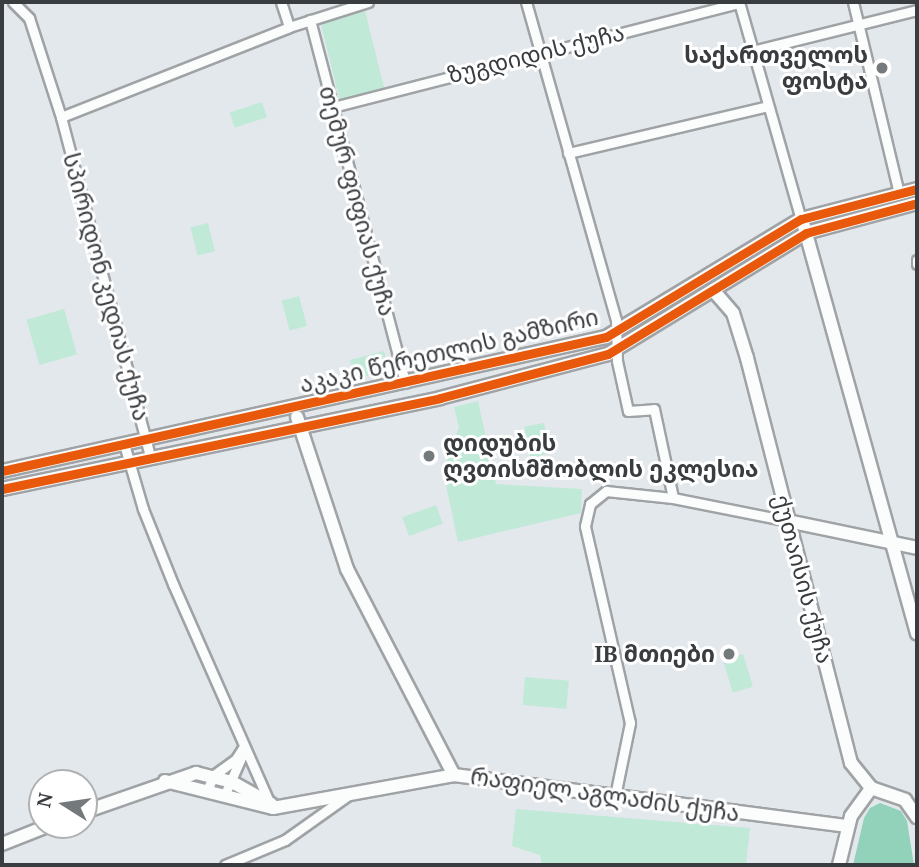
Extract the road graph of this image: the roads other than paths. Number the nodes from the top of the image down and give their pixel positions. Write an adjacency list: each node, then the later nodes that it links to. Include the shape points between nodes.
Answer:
1 (13, 2): 15 (street, სპირიდონ კედიას ქუჩა, via 29,18)
2 (281, 2): 10 (street)
3 (369, 2): 8 (street)
4 (526, 2): 12 (street)
5 (853, 2): 9 (street)
6 (739, 3): 11 (street); 12 (street, ზუგდიდის ქუჩა)
7 (917, 10): 9 (street)
8 (310, 20): 10 (street); 14 (street, თემურ ფიფიას ქუჩა)
9 (859, 24): 11 (street); 18 (street)
10 (289, 27): 15 (street)
11 (752, 51): 13 (street)
12 (540, 52): 14 (street, ზუგდიდის ქუჩა); 16 (street)
13 (768, 106): 16 (street); 20 (street)
14 (333, 107): 25 (street, თემურ ფიფიას ქუჩა)
15 (61, 117): 28 (street, სპირიდონ კედიას ქუჩა)
16 (568, 153): 23 (street)
17 (917, 189): 18 (main road, აკაკი წერეთლის გამზირი)
18 (899, 194): 20 (main road, აკაკი წერეთლის გამზირი)
19 (917, 203): 21 (main road, აკაკი წერეთლის გამზირი)
20 (802, 219): 21 (main road); 23 (main road, აკაკი წერეთლის გამზირი)
21 (806, 233): 22 (main road, აკაკი წერეთლის გამზირი); 36 (main road)
22 (713, 290): 24 (main road, აკაკი წერეთლის გამზირი); 35 (main road, ქუთაისის ქუჩა, via 733,313)
23 (617, 332): 24 (street); 25 (main road, აკაკი წერეთლის გამზირი)
24 (617, 349): 27 (main road, აკაკი წერეთლის გამზირი, via 466,392); 34 (street, via 628,411 654,409)
25 (405, 383): 26 (main road, აკაკი წერეთლის გამზირი)
26 (295, 406): 27 (main road); 28 (main road, აკაკი წერეთლის გამზირი)
27 (299, 425): 30 (main road, აკაკი წერეთლის გამზირი); 41 (main road, via 347,569)
28 (146, 437): 29 (main road, აკაკი წერეთლის გამზირი); 30 (street, სპირიდონ კედიას ქუჩა)
29 (124, 444): 31 (street); 32 (main road, აკაკი წერეთლის გამზირი)
30 (150, 457): 31 (main road, აკაკი წერეთლის გამზირი)
31 (129, 462): 33 (main road, აკაკი წერეთლის გამზირი); 39 (street, via 187,619)
32 (2, 471)
33 (2, 489)
34 (673, 498): 35 (street); 48 (street, via 606,491 590,504 585,522 629,716)
35 (788, 521): 36 (main road); 45 (main road, ქუთაისის ქუჩა, via 851,763)
36 (893, 543): 37 (main road); 38 (main road)
37 (917, 548)
38 (917, 634)
39 (244, 746): 40 (street, via 236,759); 43 (street); 49 (street)
40 (214, 775): 42 (main road, via 196,773); 43 (main road); 44 (street)
41 (454, 775): 47 (main road, რაფიელ აგლაძის ქუჩა); 48 (main road, რაფიელ აგლაძის ქუჩა)
42 (165, 781): 44 (main road, რაფიელ აგლაძის ქუჩა); 50 (main road)
43 (232, 782): 46 (street); 49 (main road)
44 (208, 788): 46 (main road, რაფიელ აგლაძის ქუჩა)
45 (871, 788): 51 (main road, via 905,800); 52 (main road, via 859,799)
46 (225, 794): 49 (main road, რაფიელ აგლაძის ქუჩა, via 263,807)
47 (347, 796): 49 (main road, რაფიელ აგლაძის ქუჩა); 55 (street, via 285,840)
48 (615, 796): 52 (main road, რაფიელ აგლაძის ქუჩა)
49 (275, 805)
50 (98, 807)
51 (917, 817)
52 (848, 826): 56 (main road)
53 (28, 834): 54 (main road)
54 (2, 844)
55 (225, 865)
56 (839, 865)

